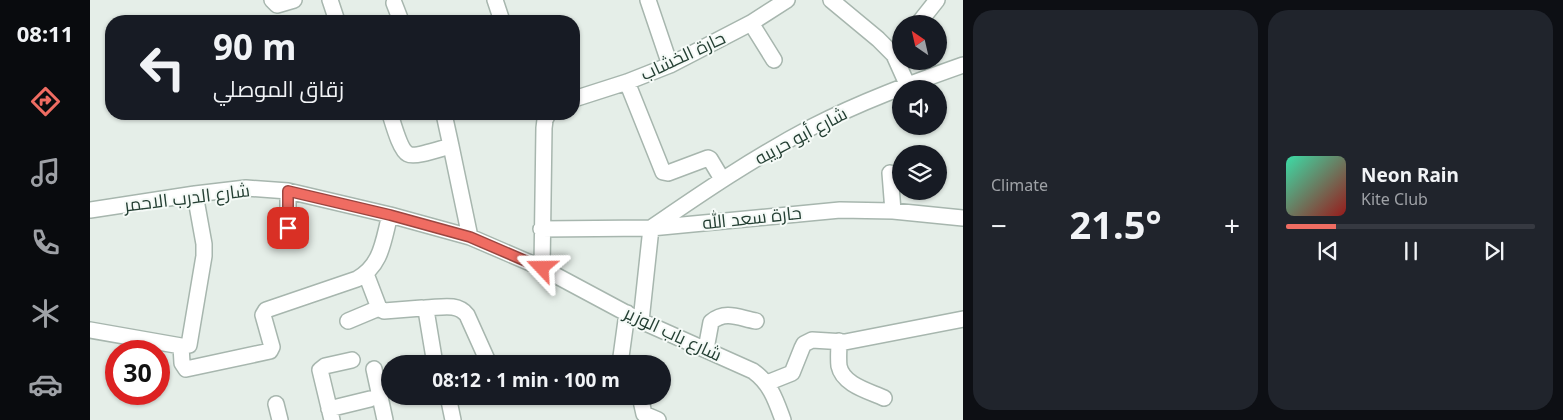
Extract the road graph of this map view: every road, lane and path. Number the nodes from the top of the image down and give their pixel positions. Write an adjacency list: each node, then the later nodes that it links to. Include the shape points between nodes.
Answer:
1 (272, 0): 2 (street, via 277,5)
2 (294, 0)
3 (330, 0): 10 (street)
4 (495, 0): 12 (street)
5 (648, 0): 17 (street)
6 (787, 0): 14 (street, حارة الخشاب)
7 (831, 0): 15 (street)
8 (937, 0): 13 (street)
9 (394, 3): 11 (street)
10 (335, 15)
11 (399, 15)
12 (500, 15)
13 (925, 15)
14 (751, 23): 16 (street); 17 (street, حارة الخشاب)
15 (892, 47)
16 (774, 60)
17 (670, 65): 20 (street, حارة الخشاب)
18 (963, 65): 19 (street, شارع أبو حريبه)
19 (919, 80)
20 (627, 82): 22 (street, حارة الخشاب); 28 (street, via 662,172 668,173 708,158)
21 (892, 91): 28 (street, شارع أبو حريبه, via 812,127)
22 (580, 97)
23 (392, 120): 26 (street, via 407,154)
24 (445, 120): 26 (street)
25 (545, 120): 37 (street)
26 (451, 146): 38 (street)
27 (890, 173): 32 (street)
28 (722, 179): 36 (street, شارع أبو حريبه)
29 (288, 191): 30 (street, شارع الدرب الاحمر, via 246,188); 33 (street, شارع الدرب الاحمر); 35 (street)
30 (195, 194): 31 (street, شارع الدرب الاحمر); 51 (street, via 204,256 191,342)
31 (90, 210)
32 (893, 211): 34 (street, حارة سعد الله); 36 (street, حارة سعد الله, via 840,210)
33 (390, 215): 38 (street, شارع الدرب الاحمر); 40 (street, via 379,258)
34 (963, 218)
35 (288, 228)
36 (651, 228): 37 (street, حارة سعد الله); 45 (street)
37 (541, 229): 39 (street)
38 (470, 237): 39 (street, شارع الدرب الاحمر)
39 (542, 268): 43 (street, شارع باب الوزير)
40 (366, 274): 41 (street); 51 (street, via 266,310 263,316 272,347 268,352 186,369)
41 (379, 308): 42 (street); 46 (street)
42 (425, 308): 53 (street); 54 (street, via 464,310)
43 (628, 314): 45 (street, شارع باب الوزير); 55 (street)
44 (963, 319): 49 (street); 50 (street)
45 (641, 320): 52 (street, شارع باب الوزير)
46 (348, 321)
47 (756, 321): 52 (street, via 723,314 717,317 711,322)
48 (90, 330): 51 (street)
49 (963, 330)
50 (839, 341): 58 (street, via 816,339 808,342 802,348 792,373); 59 (street, via 840,367 846,376 853,384)
51 (181, 346)
52 (706, 349): 58 (street, شارع باب الوزير, via 754,371)
53 (433, 355)
54 (485, 355)
55 (621, 355)
56 (352, 360): 64 (street, via 320,370)
57 (374, 369): 66 (street)
58 (767, 383): 69 (street, شارع باب الوزير)
59 (884, 398)
60 (370, 399): 64 (street)
61 (276, 404): 65 (street)
62 (450, 405): 67 (street)
63 (642, 405): 68 (street, via 644,414)
64 (330, 415)
65 (280, 420)
66 (384, 420)
67 (453, 420)
68 (658, 420)
69 (783, 420)

